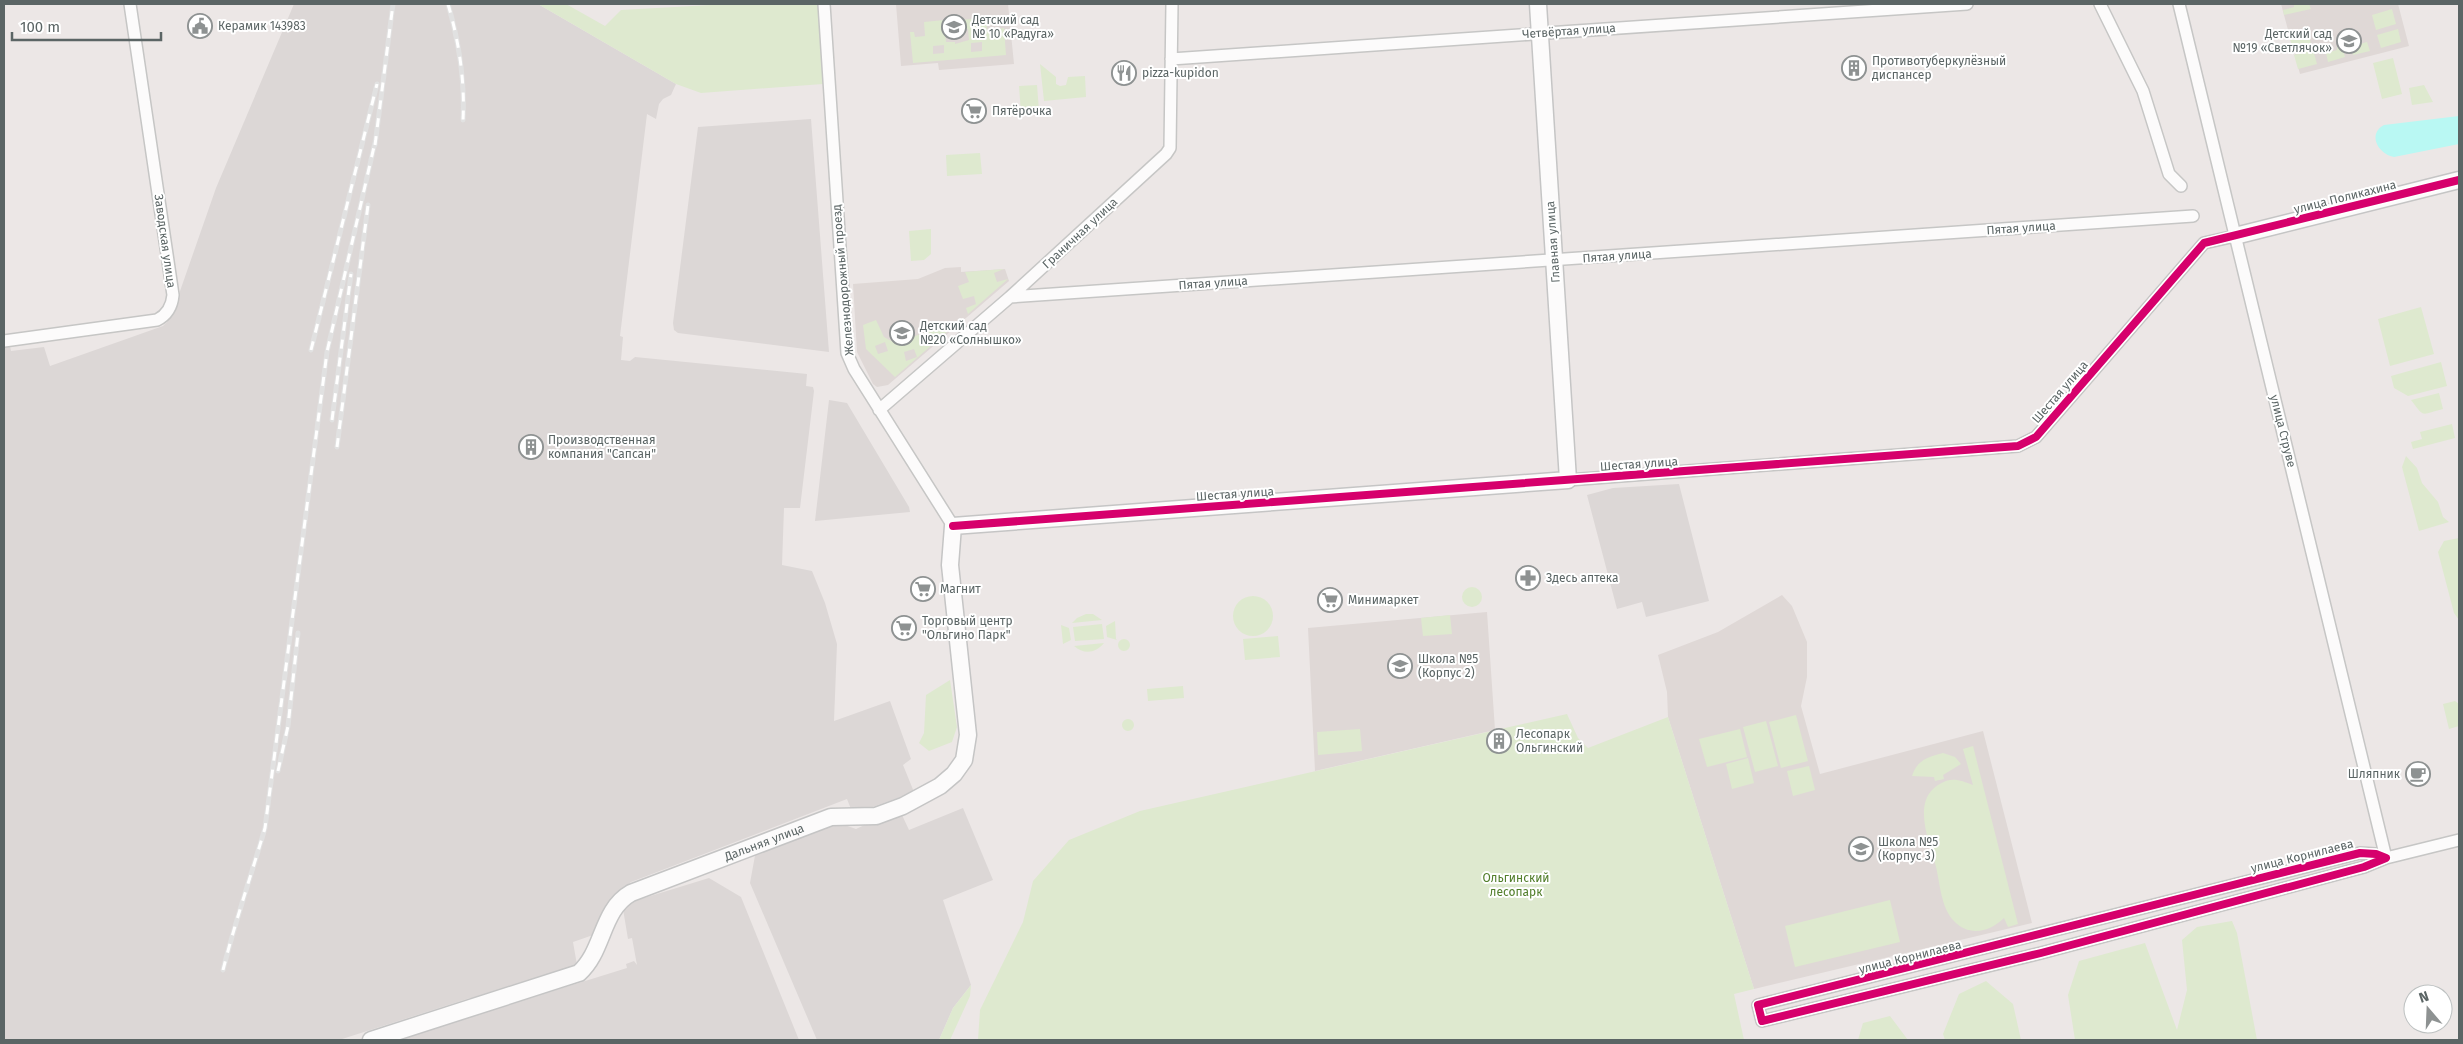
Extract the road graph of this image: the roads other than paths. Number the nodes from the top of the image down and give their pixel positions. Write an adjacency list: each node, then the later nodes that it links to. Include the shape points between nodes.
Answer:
1 (130, 4): 16 (street, Заводская улица, via 173,295 171,306 156,320)
2 (824, 4): 17 (street, Железнодорожный проезд, via 846,345 850,361)
3 (1172, 4): 9 (street, Граничная улица)
4 (1538, 4): 8 (street, Главная улица)
5 (1967, 4): 8 (street, Четвёртая улица)
6 (2100, 4): 11 (street, via 2143,91 2169,174)
7 (2179, 4): 13 (street, улица Струве)
8 (1540, 33): 9 (street, Четвёртая улица); 14 (street, Главная улица)
9 (1171, 59): 15 (street, Граничная улица, via 1170,148 1166,154)
10 (2459, 180): 13 (street, улица Поликахина)
11 (2181, 186)
12 (2193, 216): 14 (street, Пятая улица)
13 (2235, 236): 18 (street, Шестая улица, via 2204,244 2036,437 2018,446); 21 (street, улица Струве)
14 (1554, 260): 15 (street, Пятая улица); 18 (street, Главная улица)
15 (1010, 297): 17 (street, Граничная улица)
16 (4, 341)
17 (879, 410): 19 (street, Железнодорожный проезд)
18 (1568, 480): 19 (street, Шестая улица)
19 (953, 526): 22 (street, Дальняя улица, via 950,565 968,735 964,760 948,780 917,800 884,813 868,817 832,817 631,893 614,908 592,956 580,973)
20 (2459, 840): 21 (street, улица Корнилаева)
21 (2386, 858): 21 (street, улица Корнилаева, via 2360,853 1758,1005 1762,1021 2051,950 2364,868)
22 (371, 1040)

